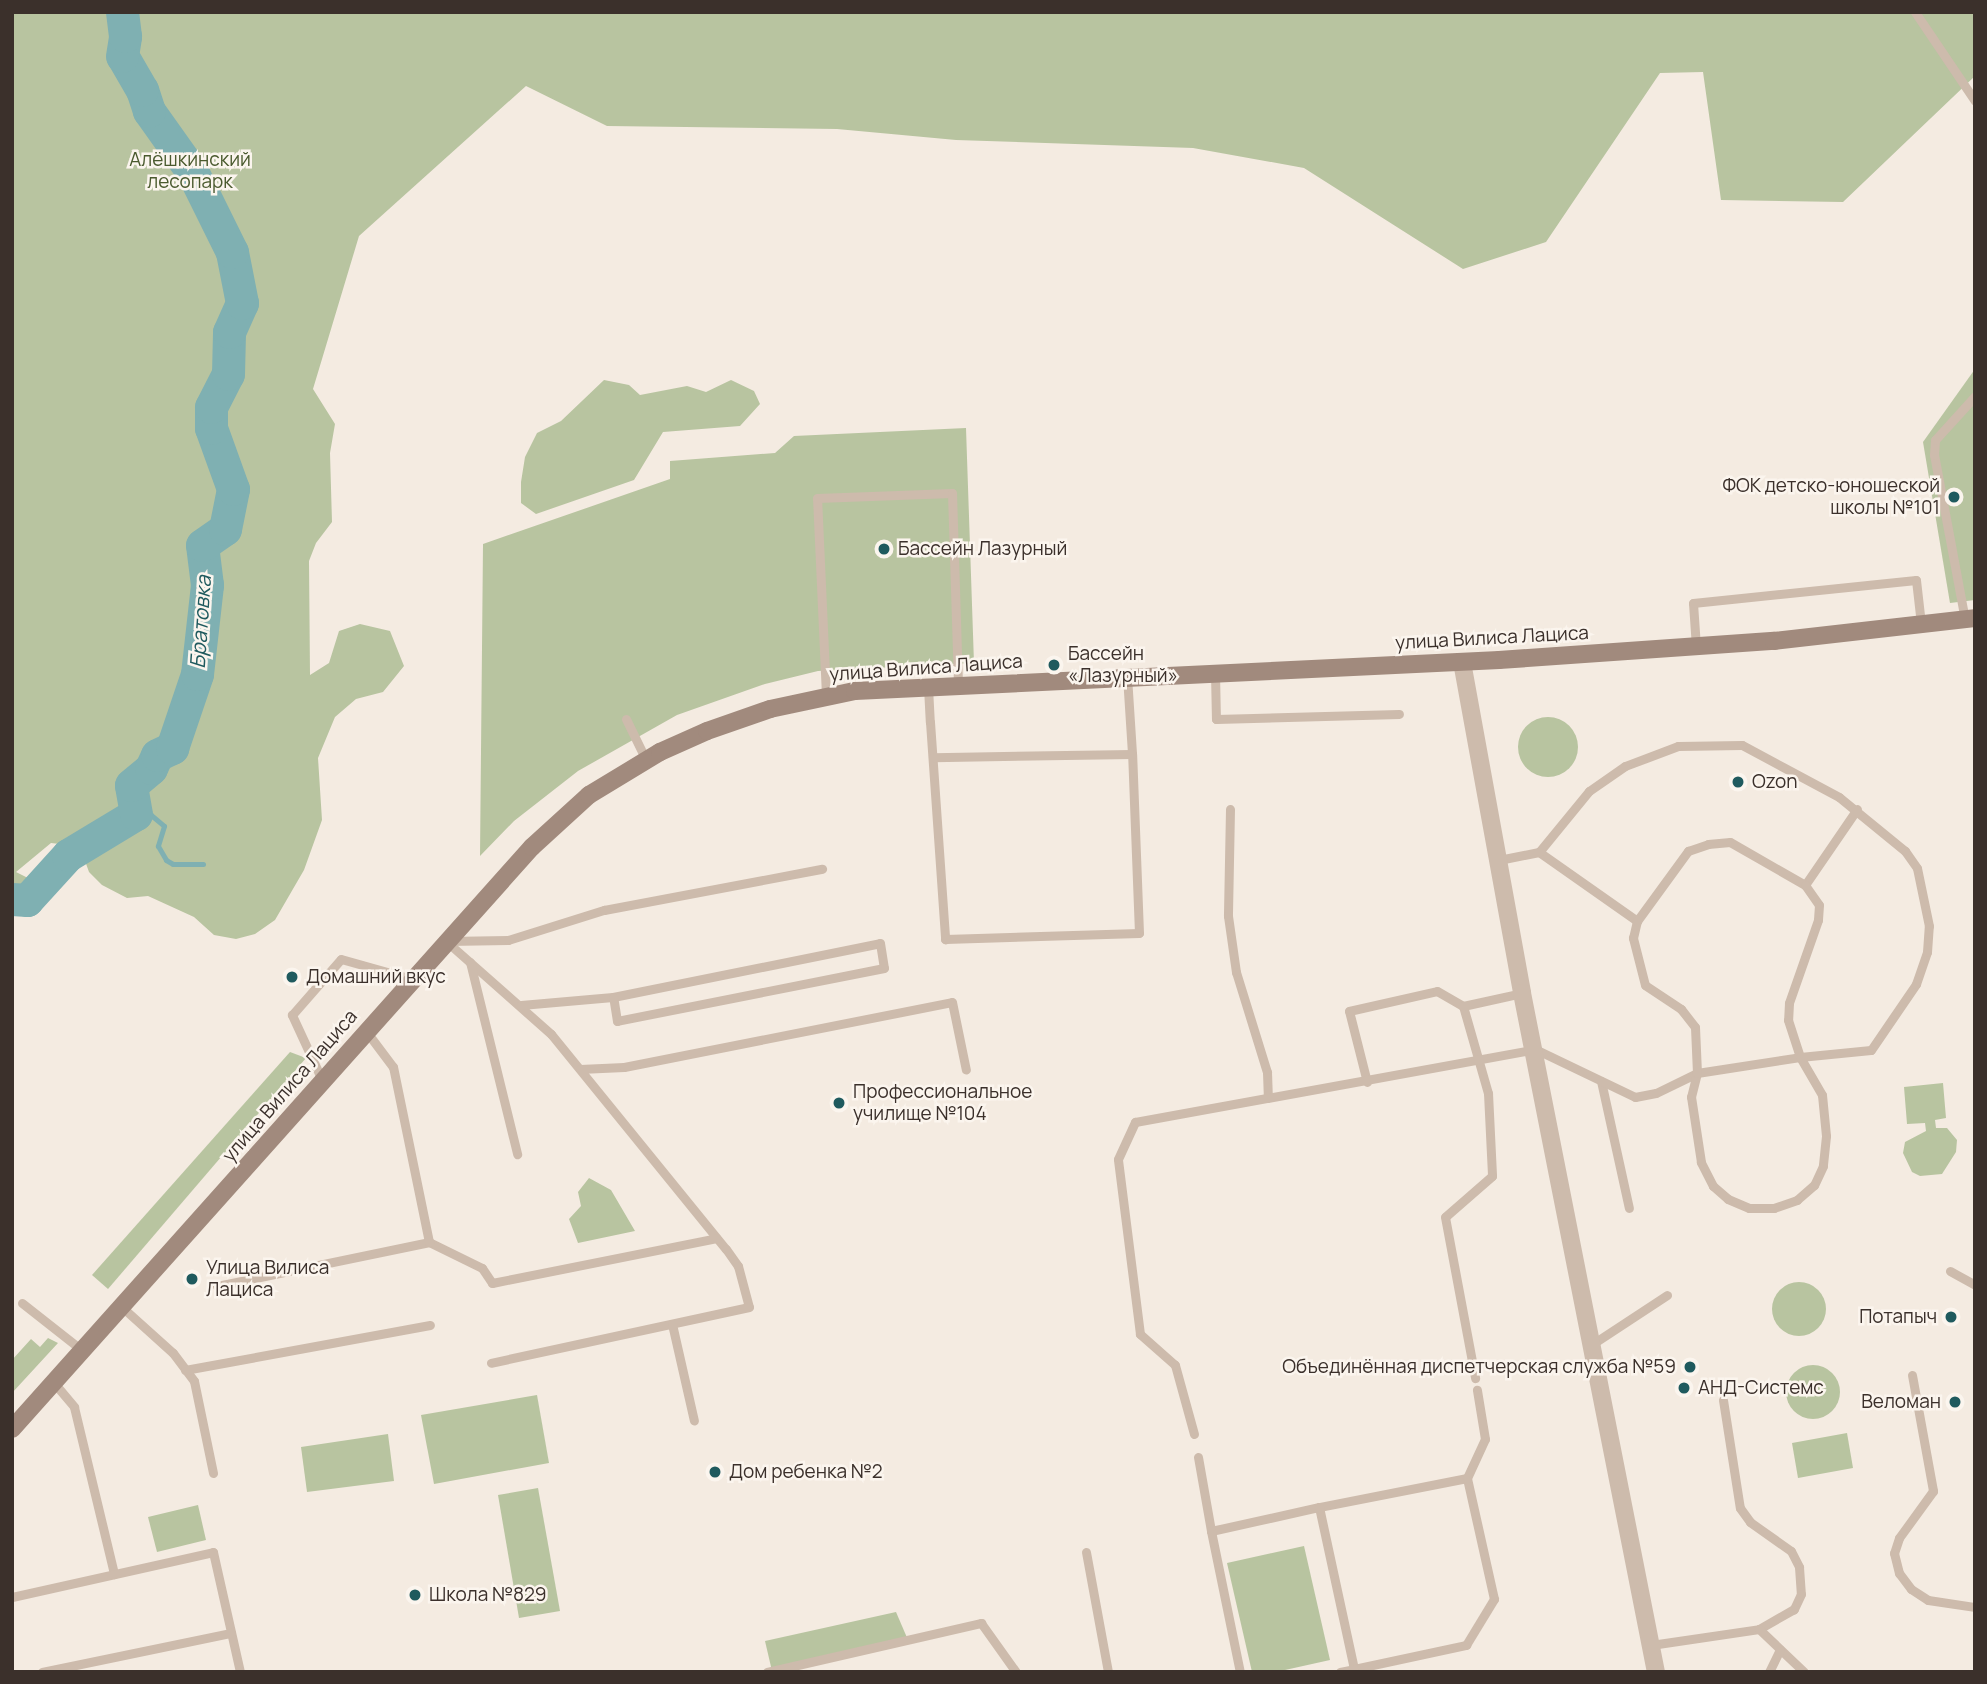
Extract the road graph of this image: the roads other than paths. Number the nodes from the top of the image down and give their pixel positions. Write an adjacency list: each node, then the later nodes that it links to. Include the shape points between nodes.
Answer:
1 (1915, 12): 2 (lane)
2 (1975, 101)
3 (1975, 396): 4 (lane, via 1936,440 1934,455)
4 (1970, 619): 5 (street, улица Вилиса Лациса)
5 (1921, 624): 6 (street, улица Вилиса Лациса); 6 (lane, via 1916,580 1693,603)
6 (1696, 647): 7 (street, улица Вилиса Лациса)
7 (1462, 663): 8 (street, улица Вилиса Лациса); 21 (street)
8 (1214, 671): 9 (street, улица Вилиса Лациса); 13 (lane, via 1216,719)
9 (1127, 676): 10 (street, улица Вилиса Лациса); 15 (lane)
10 (958, 685): 11 (street, улица Вилиса Лациса); 12 (lane, via 952,493 817,498)
11 (928, 686): 12 (street, улица Вилиса Лациса); 16 (lane)
12 (826, 695): 17 (street, улица Вилиса Лациса, via 707,731)
13 (1399, 715)
14 (626, 719): 17 (lane)
15 (1132, 754): 16 (lane); 16 (lane, via 1139,933 945,939)
16 (933, 757)
17 (646, 760): 25 (street, улица Вилиса Лациса, via 589,795 532,848)
18 (1230, 809): 42 (lane, via 1228,916 1236,972 1267,1072)
19 (1857, 809): 20 (lane, via 1742,745 1678,746 1625,765 1589,791); 23 (lane); 34 (lane, via 1917,868 1929,926 1927,952 1916,984 1871,1050)
20 (1539, 852): 21 (lane); 24 (lane)
21 (1499, 860): 28 (street)
22 (822, 869): 25 (lane, via 604,910 508,940)
23 (1805, 885): 24 (lane, via 1730,842 1708,844 1688,850); 34 (lane, via 1819,905 1789,1003 1788,1020)
24 (1637, 921): 38 (lane, via 1633,938 1645,985 1681,1009 1695,1027)
25 (446, 941): 26 (lane); 27 (street, улица Вилиса Лациса)
26 (470, 962): 30 (lane); 43 (lane)
27 (412, 979): 32 (street, улица Вилиса Лациса); 39 (lane, via 341,959 292,1015)
28 (1522, 993): 31 (lane); 33 (street)
29 (613, 997): 29 (lane, via 880,943 884,968 618,1021); 30 (lane)
30 (521, 1005): 36 (lane)
31 (1463, 1006): 35 (lane); 41 (lane, via 1437,991 1349,1011)
32 (366, 1031): 39 (street, улица Вилиса Лациса); 46 (lane, via 393,1067)
33 (1535, 1049): 35 (lane); 40 (lane); 55 (street)
34 (1800, 1057): 38 (lane); 38 (lane, via 1822,1095 1823,1166 1814,1185 1797,1200 1774,1208 1749,1208 1713,1186 1694,1134 1691,1097)
35 (1477, 1059): 41 (lane); 60 (lane, via 1488,1093 1492,1176 1445,1216)
36 (580, 1069): 37 (lane, via 624,1067 952,1002); 45 (lane)
37 (967, 1070)
38 (1697, 1073): 40 (lane, via 1656,1093 1635,1097)
39 (322, 1080): 52 (street, улица Вилиса Лациса)
40 (1601, 1081): 44 (lane)
41 (1367, 1082): 42 (lane)
42 (1268, 1098): 66 (lane, via 1135,1122 1118,1159 1140,1334 1175,1365)
43 (517, 1154)
44 (1629, 1208)
45 (717, 1238): 46 (lane, via 492,1283 482,1268); 53 (lane, via 738,1266 749,1307)
46 (429, 1242): 49 (lane)
47 (1950, 1271): 48 (lane)
48 (1975, 1285)
49 (217, 1286)
50 (1667, 1295): 55 (lane)
51 (22, 1303): 56 (lane)
52 (123, 1308): 56 (street, улица Вилиса Лациса); 58 (lane, via 173,1353)
53 (672, 1324): 57 (lane); 64 (lane)
54 (430, 1325): 58 (lane)
55 (1591, 1345): 78 (street)
56 (83, 1351): 61 (street, улица Вилиса Лациса)
57 (491, 1363)
58 (185, 1370): 68 (lane, via 194,1381)
59 (1912, 1375): 75 (lane, via 1933,1491 1899,1538 1894,1553 1899,1573 1911,1589 1928,1600)
60 (1475, 1378)
61 (55, 1384): 65 (street, улица Вилиса Лациса); 73 (lane, via 74,1407)
62 (1477, 1390): 69 (lane, via 1485,1439)
63 (1723, 1400): 76 (lane, via 1740,1508 1750,1522 1791,1550 1798,1567 1801,1594 1794,1609)
64 (694, 1421)
65 (12, 1429)
66 (1194, 1434)
67 (1198, 1457): 71 (lane)
68 (213, 1473)
69 (1467, 1478): 70 (lane); 80 (lane, via 1494,1599 1466,1645)
70 (1319, 1507): 71 (lane); 80 (lane)
71 (1211, 1531): 86 (lane)
72 (1086, 1552): 85 (lane)
73 (114, 1574): 74 (lane); 77 (lane, via 213,1552)
74 (12, 1597)
75 (1975, 1607)
76 (1759, 1629): 78 (lane); 79 (lane)
77 (232, 1633): 81 (lane); 82 (lane)
78 (1651, 1645): 88 (street)
79 (1780, 1649): 89 (lane); 90 (lane)
80 (1353, 1669): 87 (lane)
81 (42, 1672)
82 (240, 1672)
83 (767, 1672): 84 (lane, via 981,1623)
84 (1016, 1672)
85 (1108, 1672)
86 (1240, 1672)
87 (1340, 1672)
88 (1656, 1672)
89 (1769, 1672)
90 (1804, 1672)

